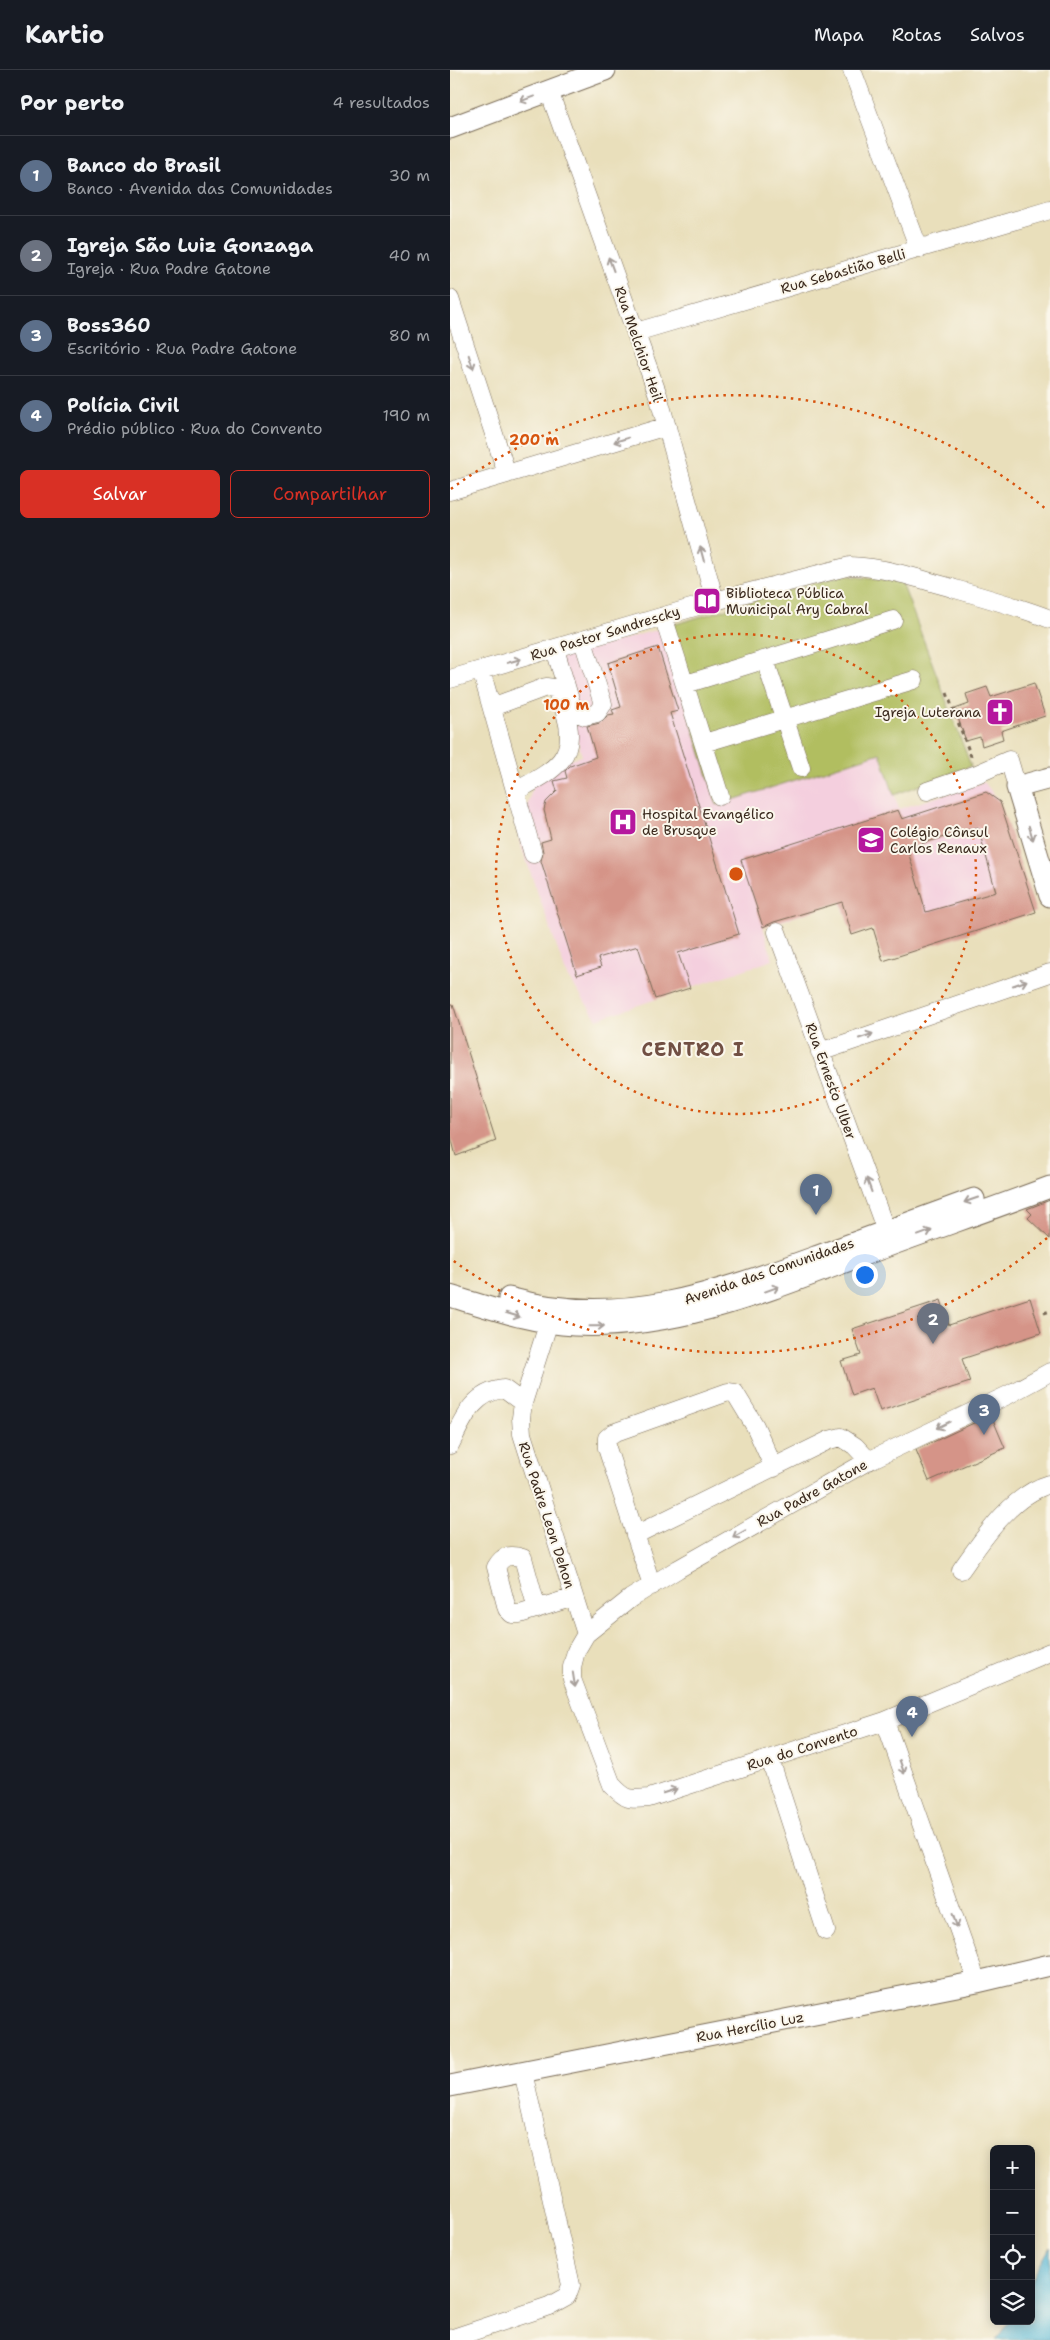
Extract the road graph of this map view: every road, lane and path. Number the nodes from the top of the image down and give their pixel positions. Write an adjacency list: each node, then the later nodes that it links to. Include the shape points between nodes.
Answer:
1 (606, 70): 3 (main road)
2 (852, 70): 6 (street)
3 (549, 91): 4 (main road, one-way to 4); 8 (street, Rua Melchior Heil, one-way to 3)
4 (450, 128)
5 (1050, 210): 6 (street, Rua Sebastião Belli)
6 (919, 249): 8 (street, Rua Sebastião Belli)
7 (450, 299): 10 (street, one-way to 10)
8 (636, 332): 9 (street, Rua Melchior Heil)
9 (667, 426): 10 (street, one-way to 10); 12 (street, Rua Melchior Heil, one-way to 9)
10 (508, 474): 11 (street)
11 (450, 491)
12 (715, 601): 13 (street, Rua Pastor Sandrescky); 14 (street, Rua Pastor Sandrescky, via 837,568 866,566 928,581)
13 (663, 616): 16 (street, Rua Pastor Sandrescky); 22 (street)
14 (1050, 619)
15 (893, 620): 18 (street)
16 (583, 641): 17 (street, Rua Pastor Sandrescky); 17 (street, via 602,704 597,713 585,716 577,713)
17 (555, 649): 19 (street, Rua Pastor Sandrescky, one-way to 17)
18 (765, 660): 22 (street); 25 (street)
19 (481, 670): 20 (street, Rua Pastor Sandrescky); 24 (street)
20 (450, 679)
21 (914, 680): 25 (street)
22 (686, 684): 26 (street)
23 (947, 693): 28 (path)
24 (492, 707): 31 (street); 31 (street, via 546,687 554,688 559,694 568,725 568,752 539,778)
25 (786, 720): 26 (street); 27 (street)
26 (704, 743): 33 (street)
27 (802, 768)
28 (977, 774): 30 (street, via 1009,760); 32 (street)
29 (1050, 778): 30 (main road)
30 (1018, 786): 35 (main road, one-way to 35)
31 (516, 791): 34 (street)
32 (927, 791)
33 (720, 796)
34 (533, 854)
35 (1050, 896)
36 (777, 932): 38 (street, Rua Ernesto Ulber)
37 (1050, 973): 38 (street, one-way to 37)
38 (820, 1052): 42 (street, Rua Ernesto Ulber, one-way to 38)
39 (1050, 1173): 41 (main road, Avenida das Comunidades)
40 (1050, 1188): 41 (main road, Avenida das Comunidades)
41 (1018, 1191): 42 (main road, Avenida das Comunidades)
42 (888, 1238): 47 (main road, Avenida das Comunidades, via 745,1290 653,1314 599,1310)
43 (450, 1281): 47 (main road, Avenida das Comunidades, via 528,1304)
44 (450, 1296): 47 (main road, Avenida das Comunidades, one-way to 47)
45 (1050, 1311): 46 (path)
46 (1044, 1313)
47 (551, 1316): 49 (street, Rua Padre Leon Dehon)
48 (1050, 1372): 51 (street, Rua Padre Gatone, one-way to 51)
49 (523, 1403): 50 (street, via 504,1389 493,1390 478,1398); 57 (street, Rua Padre Leon Dehon, via 520,1418 522,1434)
50 (450, 1445)
51 (869, 1461): 52 (street, via 841,1437); 56 (street, Rua Padre Gatone, one-way to 56)
52 (774, 1468): 54 (street); 54 (street, via 735,1392 613,1433 607,1438 607,1448)
53 (1050, 1484): 55 (street, via 1039,1487 1011,1508 985,1536)
54 (635, 1535): 56 (street)
55 (961, 1570)
56 (652, 1586): 59 (street, Rua Padre Gatone)
57 (574, 1597): 58 (street); 59 (street, Rua Padre Leon Dehon)
58 (537, 1608)
59 (586, 1634): 62 (street, Rua do Convento, one-way to 62, via 576,1651 572,1678 612,1785 623,1796 631,1800 649,1798)
60 (1050, 1652): 61 (street, Rua do Convento)
61 (885, 1721): 62 (street, Rua do Convento); 65 (street, one-way to 65)
62 (770, 1759): 63 (street)
63 (826, 1931)
64 (1050, 1966): 65 (main road, Rua Hercílio Luz)
65 (976, 1982): 66 (main road, Rua Hercílio Luz)
66 (523, 2072): 67 (main road, Rua Hercílio Luz); 68 (street, via 571,2286 567,2296 549,2306)
67 (450, 2086)
68 (450, 2339)

